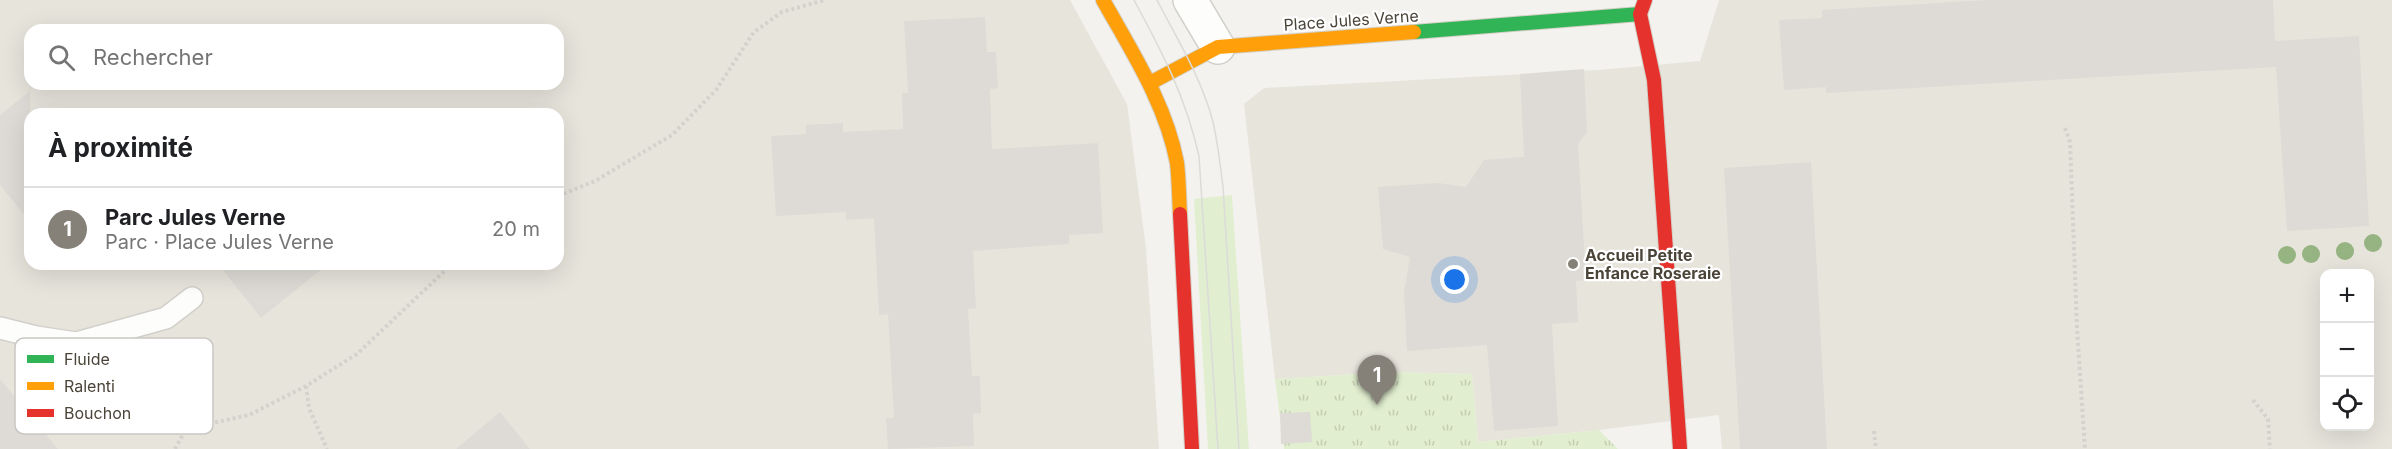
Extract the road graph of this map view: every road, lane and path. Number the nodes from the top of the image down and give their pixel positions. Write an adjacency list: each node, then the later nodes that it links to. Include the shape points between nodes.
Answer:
1 (825, 0): 9 (path, via 782,12 754,32 716,90 672,135 595,181)
2 (1103, 0): 7 (street)
3 (1190, 0): 6 (street)
4 (1644, 0): 5 (street)
5 (1640, 14): 6 (street, Place Jules Verne); 25 (street, via 1654,80)
6 (1218, 47): 7 (street, Place Jules Verne)
7 (1150, 83): 24 (street, via 1177,165)
8 (2065, 128): 27 (path, via 2070,142)
9 (564, 194)
10 (446, 270): 17 (path, via 357,354)
11 (192, 298): 13 (lane, via 166,318)
12 (0, 328): 14 (lane)
13 (124, 331): 15 (lane); 16 (path)
14 (43, 338)
15 (96, 338)
16 (127, 338)
17 (306, 386): 19 (path, via 249,415); 23 (path, via 309,408)
18 (2253, 400): 28 (path, via 2268,418)
19 (213, 423)
20 (1874, 431): 26 (path)
21 (183, 434): 22 (path)
22 (175, 449)
23 (327, 449)
24 (1192, 449)
25 (1680, 449)
26 (1876, 449)
27 (2085, 449)
28 (2270, 449)

